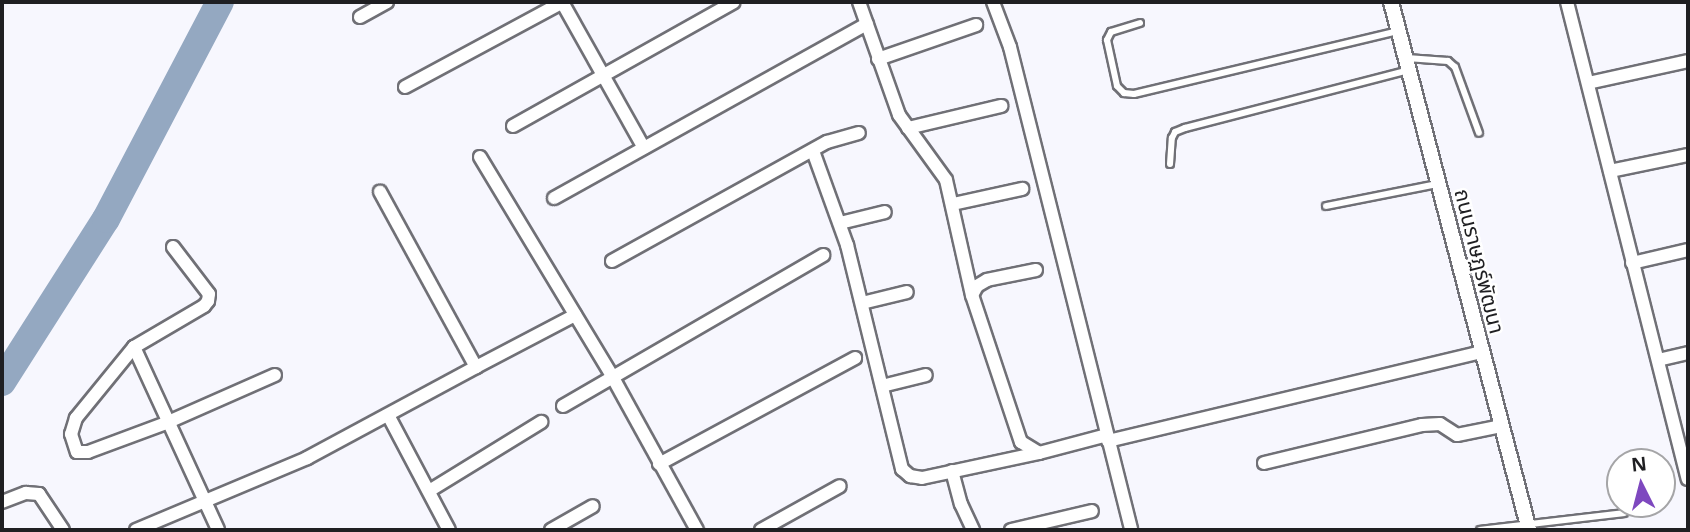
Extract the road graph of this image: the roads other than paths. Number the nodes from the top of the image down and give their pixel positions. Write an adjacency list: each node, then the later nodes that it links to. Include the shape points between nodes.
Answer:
1 (387, 2): 8 (street)
2 (563, 2): 16 (street); 18 (street)
3 (734, 2): 16 (street)
4 (859, 2): 10 (street)
5 (993, 2): 63 (street, via 1010,47)
6 (1391, 2): 12 (street, ถนนราษฏร์พัฒนา)
7 (1567, 2): 17 (street)
8 (360, 17)
9 (1140, 23): 12 (lane, via 1111,33 1107,40 1117,86 1124,93)
10 (866, 24): 13 (street); 24 (street)
11 (975, 25): 13 (street)
12 (1398, 31): 15 (street, ถนนราษฏร์พัฒนา)
13 (878, 58): 21 (street)
14 (1688, 61): 17 (street)
15 (1407, 64): 23 (lane, via 1448,61 1455,66); 28 (lane, via 1175,132); 30 (street, ถนนราษฏร์พัฒนา)
16 (604, 75): 20 (street); 24 (street)
17 (1588, 83): 29 (street)
18 (405, 87)
19 (1001, 106): 21 (street)
20 (513, 126)
21 (908, 128): 34 (street, via 946,180)
22 (859, 133): 25 (street)
23 (1479, 133)
24 (644, 148): 33 (street)
25 (813, 150): 37 (street); 41 (street)
26 (1688, 155): 29 (street)
27 (480, 156): 47 (street)
28 (1170, 164)
29 (1611, 172): 42 (street)
30 (1438, 184): 35 (lane); 49 (street, ถนนราษฏร์พัฒนา)
31 (1021, 189): 34 (street)
32 (380, 192): 53 (street)
33 (554, 198)
34 (953, 204): 45 (street)
35 (1326, 206)
36 (885, 212): 37 (street)
37 (839, 223): 46 (street)
38 (173, 247): 48 (street, via 209,294 208,300)
39 (1688, 250): 42 (street)
40 (822, 255): 56 (street)
41 (612, 261)
42 (1632, 263): 52 (street)
43 (1036, 270): 45 (street, via 987,280)
44 (907, 292): 46 (street)
45 (972, 295): 64 (street, via 1020,442)
46 (862, 303): 57 (street)
47 (575, 315): 53 (street); 56 (street)
48 (134, 347): 61 (street); 61 (street, via 76,418 71,428 74,444 81,454)
49 (1481, 352): 62 (street, ถนนราษฏร์พัฒนา); 63 (street)
50 (1688, 353): 52 (street)
51 (855, 358): 67 (street)
52 (1658, 360): 65 (street)
53 (476, 367): 59 (street)
54 (275, 374): 61 (street)
55 (926, 374): 57 (street)
56 (612, 376): 58 (street); 67 (street)
57 (882, 386): 68 (street, via 902,468 910,476 922,478)
58 (563, 406)
59 (388, 415): 71 (street); 72 (street, via 307,458)
60 (541, 422): 71 (street)
61 (166, 423): 72 (street)
62 (1502, 426): 66 (street, via 1457,435 1440,424 1422,425); 77 (street, ถนนราษฏร์พัฒนา)
63 (1107, 438): 64 (street); 87 (street)
64 (1039, 453): 68 (street)
65 (1686, 459): 69 (street)
66 (1264, 463)
67 (659, 464): 83 (street)
68 (952, 471): 85 (street)
69 (1688, 479)
70 (840, 486): 84 (street)
71 (429, 491): 81 (street)
72 (202, 501): 79 (street); 80 (street)
73 (2, 502): 78 (street, via 26,493 39,494)
74 (593, 506): 82 (street)
75 (1092, 511): 86 (street)
76 (1606, 515): 77 (lane)
77 (1528, 526): 88 (lane)
78 (62, 530)
79 (136, 530)
80 (218, 530)
81 (450, 530)
82 (551, 530)
83 (696, 530)
84 (761, 530)
85 (973, 530)
86 (1010, 530)
87 (1131, 530)
88 (1480, 530)

